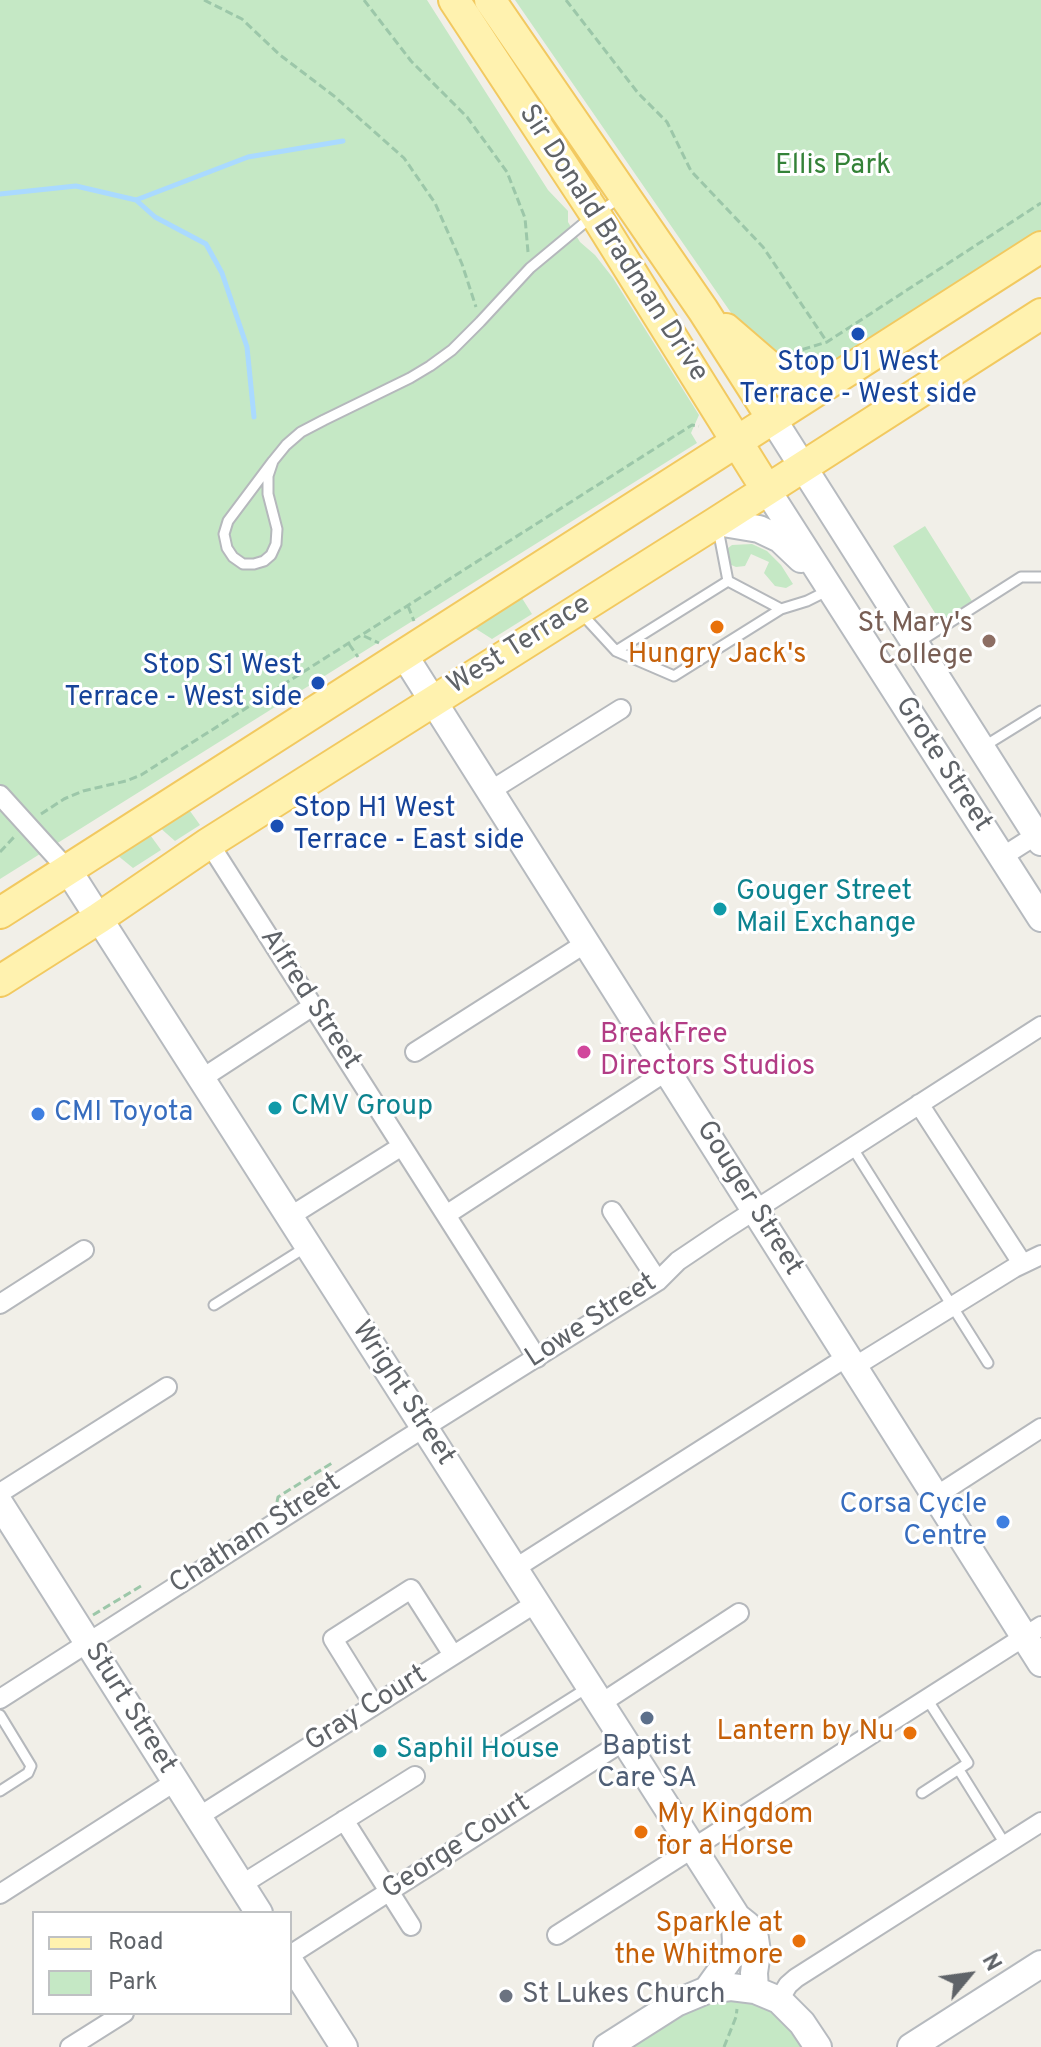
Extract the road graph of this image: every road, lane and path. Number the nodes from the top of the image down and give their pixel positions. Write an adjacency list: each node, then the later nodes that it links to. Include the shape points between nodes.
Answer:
1 (204, 0): 13 (path, via 242,19 404,158 435,203)
2 (364, 0): 10 (path, via 411,61 467,117 507,172 525,218)
3 (454, 0): 8 (main road, Sir Donald Bradman Drive)
4 (490, 0): 6 (main road, Sir Donald Bradman Drive)
5 (566, 0): 14 (path, via 667,122 691,171 763,247)
6 (624, 196): 8 (lane); 11 (main road, Sir Donald Bradman Drive)
7 (1041, 203): 14 (path)
8 (595, 214): 10 (lane); 19 (main road, Sir Donald Bradman Drive)
9 (1041, 247): 15 (main road, West Terrace)
10 (530, 268): 13 (lane)
11 (703, 310): 16 (main road); 17 (main road, Sir Donald Bradman Drive)
12 (1041, 314): 21 (main road, West Terrace)
13 (480, 322): 20 (lane, via 430,366 301,432)
14 (827, 342): 16 (path, via 787,354)
15 (848, 370): 16 (main road, via 798,383); 17 (main road, West Terrace)
16 (777, 373)
17 (772, 418): 19 (main road, West Terrace); 21 (street, Grote Street)
18 (703, 427): 30 (path, via 692,425)
19 (737, 441): 22 (main road, Sir Donald Bradman Drive); 32 (main road, West Terrace)
20 (273, 461): 20 (lane, via 268,494 276,544 264,561 243,564 227,548 224,534)
21 (803, 467): 22 (main road, West Terrace); 29 (street, Grote Street)
22 (767, 490): 23 (main road, West Terrace); 26 (street, Grote Street)
23 (717, 522): 25 (lane); 26 (street, via 759,529 780,539); 27 (main road, West Terrace)
24 (1041, 577): 29 (lane, via 1021,577)
25 (728, 581): 28 (lane); 31 (lane)
26 (826, 585): 28 (lane, via 807,601); 44 (street, Grote Street)
27 (578, 609): 31 (lane); 34 (main road, West Terrace)
28 (781, 609): 31 (lane, via 674,676)
29 (916, 643): 37 (street, Grote Street)
30 (349, 644): 33 (path); 40 (path, via 141,775 64,799)
31 (616, 651)
32 (404, 655): 34 (street, Gouger Street); 45 (main road, West Terrace)
33 (358, 657)
34 (433, 701): 38 (street, Gouger Street); 42 (main road, West Terrace)
35 (621, 709): 38 (street)
36 (1041, 711): 37 (lane)
37 (981, 747): 41 (street, Grote Street)
38 (490, 791): 49 (street, Gouger Street)
39 (0, 795): 40 (street)
40 (27, 826): 43 (path); 45 (street)
41 (1040, 836): 44 (street)
42 (209, 843): 47 (main road, West Terrace); 51 (street, Alfred Street)
43 (0, 852)
44 (1002, 857): 48 (street, Grote Street)
45 (68, 870): 46 (main road, West Terrace); 47 (street, Wright Street)
46 (0, 913)
47 (99, 918): 50 (main road, West Terrace); 55 (street, Wright Street)
48 (1041, 918)
49 (586, 943): 53 (street); 54 (street, Gouger Street)
50 (0, 981)
51 (313, 1006): 55 (street); 57 (street, Alfred Street)
52 (1041, 1026): 56 (street, Lowe Street)
53 (415, 1052)
54 (667, 1071): 59 (street, Gouger Street); 61 (street)
55 (201, 1079): 62 (street, Wright Street)
56 (919, 1104): 58 (street, Lowe Street); 66 (street)
57 (402, 1146): 61 (street, Alfred Street); 62 (street)
58 (852, 1147): 59 (street, Lowe Street); 70 (lane)
59 (755, 1210): 67 (street, Lowe Street, via 678,1261); 72 (street, Gouger Street)
60 (612, 1211): 67 (street)
61 (446, 1215): 71 (street, Alfred Street)
62 (289, 1217): 63 (street, Wright Street)
63 (308, 1246): 69 (lane); 75 (street, Wright Street)
64 (84, 1250): 68 (street)
65 (1041, 1255): 66 (street)
66 (1022, 1263): 70 (street)
67 (658, 1281): 71 (street, Lowe Street)
68 (0, 1304)
69 (214, 1305)
70 (952, 1306): 72 (street); 73 (lane)
71 (537, 1358): 75 (street, Lowe Street)
72 (851, 1362): 78 (street, Gouger Street); 80 (street)
73 (988, 1363)
74 (167, 1387): 77 (street)
75 (424, 1428): 80 (street, Wright Street); 84 (street, Chatham Street)
76 (1041, 1428): 78 (street)
77 (0, 1493)
78 (936, 1496): 83 (street, Gouger Street)
79 (0, 1504): 84 (street, Sturt Street)
80 (514, 1569): 81 (street, Wright Street)
81 (536, 1603): 85 (street, Gray Court); 87 (street, Wright Street)
82 (739, 1613): 87 (street)
83 (1033, 1631): 86 (street, Gouger Street); 89 (street)
84 (87, 1642): 88 (street, Chatham Street); 96 (street, Sturt Street)
85 (453, 1655): 90 (street, Gray Court); 90 (street, via 411,1589 333,1639)
86 (1041, 1663)
87 (595, 1695): 92 (street, Wright Street); 93 (lane)
88 (0, 1699)
89 (927, 1699): 94 (lane, via 968,1763); 103 (street)
90 (374, 1705): 99 (street, Gray Court)
91 (0, 1715): 97 (lane, via 31,1766)
92 (624, 1741): 103 (street, Wright Street); 105 (street, George Court)
93 (495, 1746)
94 (959, 1770): 98 (lane); 102 (lane)
95 (415, 1776): 100 (street)
96 (176, 1781): 99 (street, Sturt Street); 106 (street)
97 (0, 1791)
98 (922, 1793)
99 (198, 1817): 104 (street, Sturt Street)
100 (344, 1820): 104 (street); 105 (street)
101 (1041, 1822): 102 (street)
102 (1005, 1844): 115 (street, via 788,1985)
103 (693, 1848): 108 (street, Wright Street); 110 (street)
104 (241, 1885): 107 (street, Sturt Street)
105 (389, 1892): 109 (street); 111 (street, George Court)
106 (0, 1894)
107 (258, 1911)
108 (737, 1917): 114 (street, via 735,1951); 115 (street, Wright Street, via 755,1938)
109 (411, 1926)
110 (557, 1935)
111 (292, 1954)
112 (1041, 1964): 122 (street)
113 (292, 1965): 118 (street)
114 (707, 1990): 115 (street, via 731,1987); 119 (street, via 676,2003)
115 (758, 1996): 120 (path, via 736,2017); 121 (street, via 802,2023)
116 (121, 2015): 117 (street)
117 (70, 2047)
118 (344, 2047)
119 (607, 2047)
120 (724, 2047)
121 (818, 2047)
122 (911, 2047)

